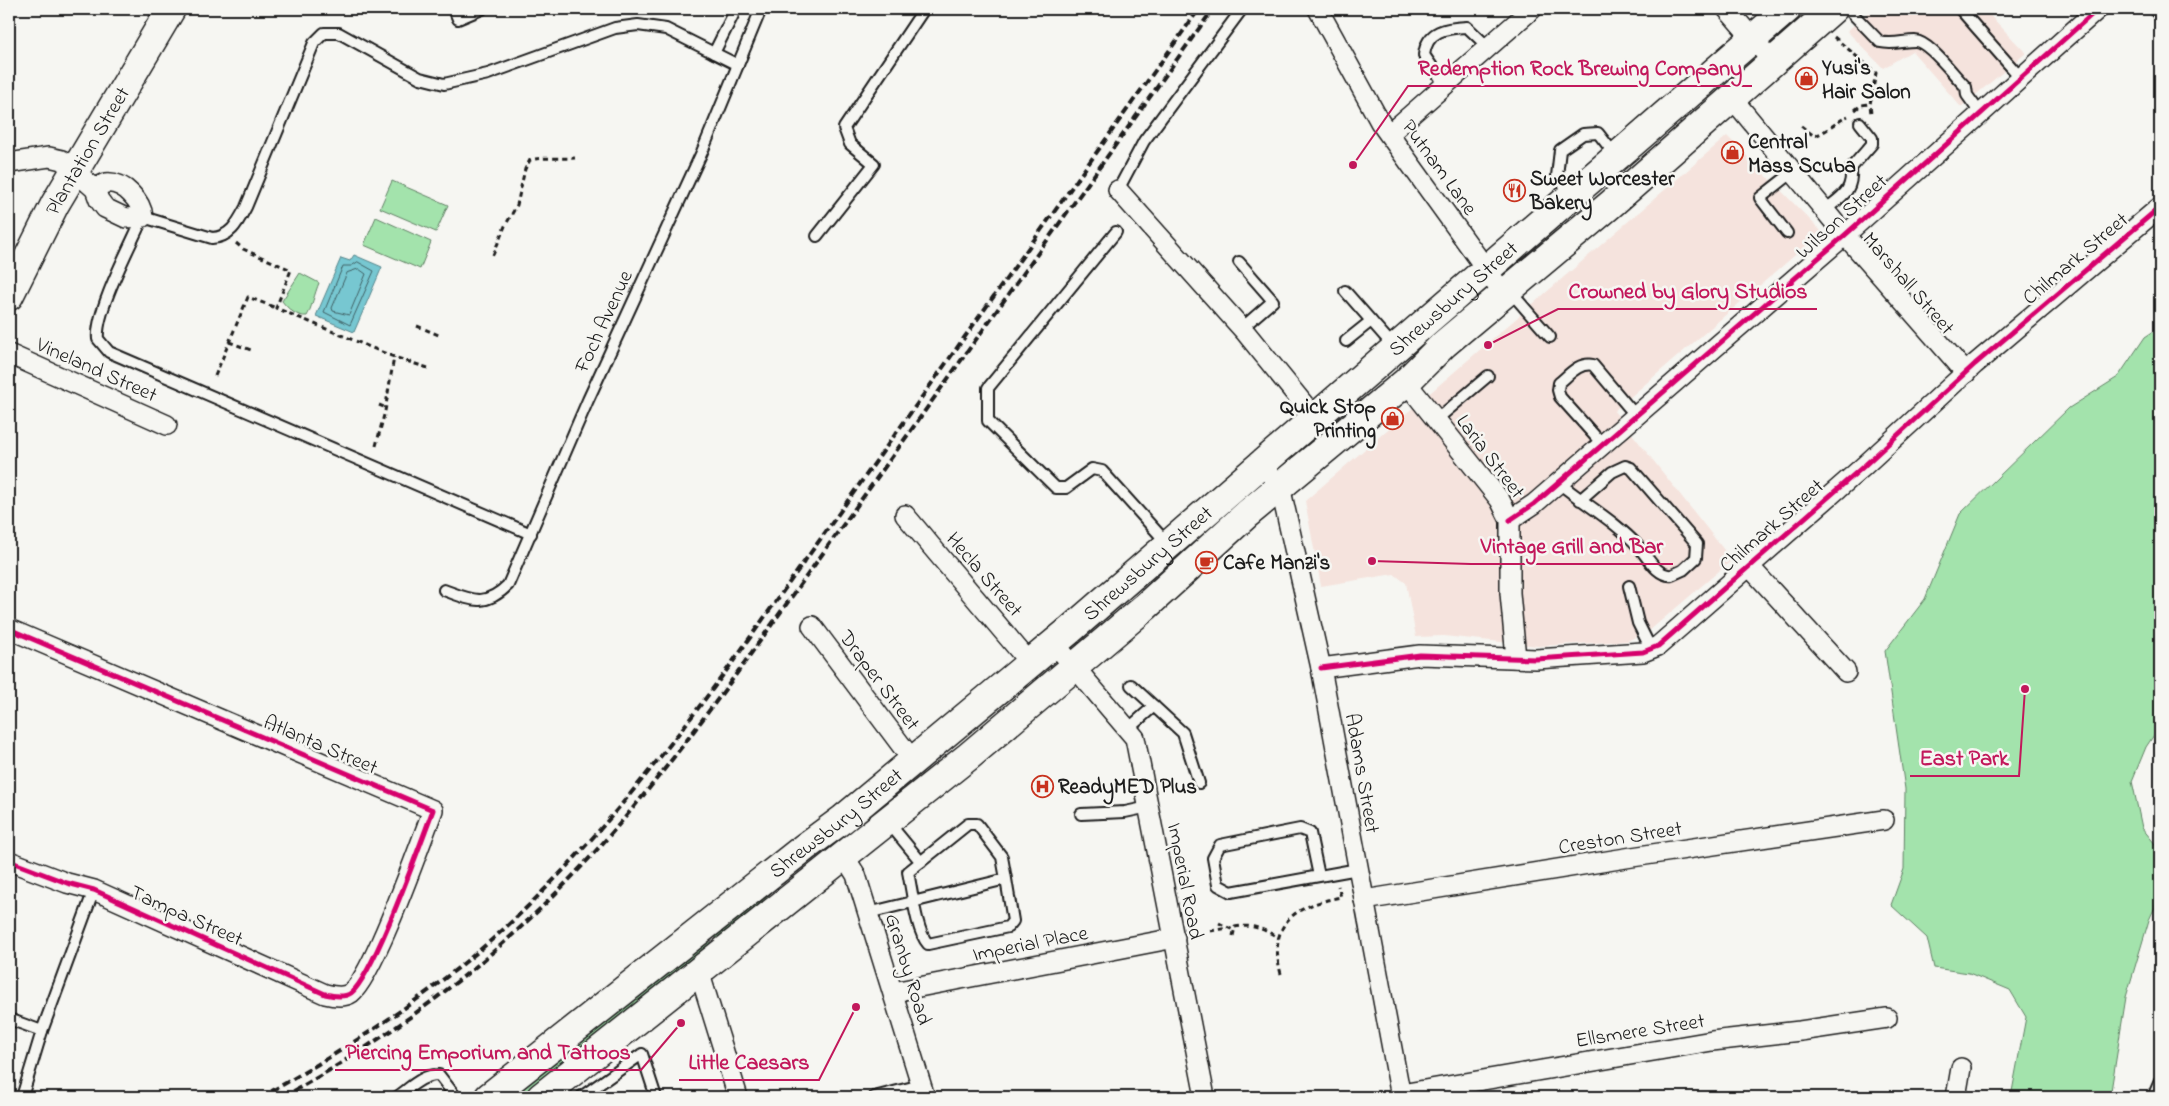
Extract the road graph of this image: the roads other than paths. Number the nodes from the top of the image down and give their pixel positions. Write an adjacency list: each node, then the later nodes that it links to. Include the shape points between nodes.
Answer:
1 (171, 9): 29 (main road, Plantation Street)
2 (454, 9): 3 (lane, via 458,18)
3 (482, 9)
4 (731, 9): 18 (lane, via 732,15)
5 (761, 9): 20 (lane, Foch Avenue)
6 (924, 9): 39 (lane, via 844,128 850,144 874,164)
7 (1242, 9): 31 (lane, via 1144,141)
8 (1318, 9): 26 (street, Putnam Lane)
9 (1532, 9): 17 (street)
10 (1727, 9): 16 (street)
11 (1787, 9): 16 (main road, Shrewsbury Street)
12 (1833, 9): 19 (main road, Shrewsbury Street)
13 (1848, 9): 24 (lane, via 1880,42 1899,44 1917,41 1926,45 1966,88 1967,95)
14 (1960, 9): 21 (lane)
15 (2098, 9): 21 (street, Wilson Street)
16 (1752, 38): 19 (street); 27 (main road, Shrewsbury Street)
17 (1488, 47): 22 (street); 22 (lane, via 1467,26 1443,28 1425,44 1424,55)
18 (714, 53): 20 (lane); 35 (lane, via 659,27 643,24 621,26 467,81 444,84 419,77 340,33 324,33 314,43 236,224 226,234 209,237)
19 (1772, 60): 23 (main road, Shrewsbury Street)
20 (738, 65): 65 (lane, Foch Avenue)
21 (2020, 77): 24 (street, Wilson Street)
22 (1445, 85): 26 (street)
23 (1732, 98): 30 (street, Marshall Street); 43 (main road, Shrewsbury Street)
24 (1980, 113): 38 (street, Wilson Street)
25 (1862, 126): 34 (lane, via 1872,138 1872,144 1850,168 1852,181 1845,194)
26 (1389, 134): 41 (street, Putnam Lane)
27 (1617, 156): 32 (main road, Shrewsbury Street); 32 (lane, via 1598,133 1583,134 1560,150 1557,176)
28 (9, 163): 29 (street, via 49,157 62,160)
29 (75, 171): 35 (street, via 95,189 106,183 132,195 143,209); 44 (main road, Plantation Street, via 33,245)
30 (1793, 172): 34 (street, Marshall Street); 37 (lane, via 1760,198)
31 (1118, 190): 46 (street)
32 (1573, 195): 41 (main road, Shrewsbury Street)
33 (2160, 207): 51 (street, Chilmark Street)
34 (1825, 210): 38 (street, Marshall Street)
35 (143, 217): 65 (lane, via 99,324 98,339 109,352)
36 (1116, 232): 66 (lane, via 988,388 988,421 1056,488 1066,488 1092,469 1102,471)
37 (1787, 233)
38 (1845, 235): 51 (street, Marshall Street); 54 (street, Wilson Street)
39 (817, 236)
40 (1238, 262): 46 (lane, via 1273,301)
41 (1487, 270): 43 (street, Putnam Lane); 49 (main road, Shrewsbury Street)
42 (1345, 291): 45 (lane)
43 (1507, 292): 47 (lane); 53 (main road, Shrewsbury Street, via 1444,344)
44 (9, 296)
45 (1371, 320): 48 (lane); 49 (lane)
46 (1242, 328): 55 (street)
47 (1550, 337)
48 (1346, 341)
49 (1395, 348): 55 (main road, Shrewsbury Street)
50 (9, 354): 57 (street, Vineland Street)
51 (1966, 372): 67 (street, Chilmark Street)
52 (1488, 376): 56 (lane)
53 (1406, 382): 56 (street, Laria Street); 61 (main road, Shrewsbury Street)
54 (1636, 416): 58 (street, Wilson Street); 58 (lane, via 1593,365 1580,366 1558,383 1560,397)
55 (1315, 418): 59 (main road, Shrewsbury Street)
56 (1436, 420): 64 (street, Laria Street, via 1500,500)
57 (167, 424)
58 (1603, 445): 60 (street, Wilson Street)
59 (1262, 464): 61 (street, Adams Street); 66 (main road, Shrewsbury Street)
60 (1559, 483): 62 (lane); 64 (street, Wilson Street)
61 (1280, 486): 76 (main road, Shrewsbury Street); 77 (street, Adams Street)
62 (1580, 500): 62 (lane, via 1637,545 1658,571 1672,575 1696,558 1697,544 1631,468 1625,466 1612,472)
63 (905, 516): 75 (street, Hecla Street)
64 (1510, 520): 74 (street, Laria Street, via 1510,593)
65 (531, 534): 69 (lane, Foch Avenue, via 508,585 498,595 473,601)
66 (1168, 544): 72 (main road, Shrewsbury Street)
67 (1749, 566): 73 (street, Chilmark Street); 78 (street)
68 (1628, 586): 73 (lane, via 1638,622)
69 (444, 590)
70 (812, 626): 82 (street, Draper Street)
71 (9, 629): 101 (street, Atlanta Street, via 433,810 376,953)
72 (1054, 643): 75 (main road, Shrewsbury Street); 76 (street, Imperial Road)
73 (1651, 649): 74 (street, Chilmark Street)
74 (1516, 658): 77 (street, Chilmark Street, via 1420,655)
75 (1029, 662): 82 (main road, Shrewsbury Street)
76 (1074, 667): 81 (street, Imperial Road); 87 (main road, Shrewsbury Street)
77 (1322, 668): 91 (street, Adams Street)
78 (1846, 672)
79 (1131, 685): 80 (lane)
80 (1154, 706): 81 (lane); 83 (lane, via 1183,733)
81 (1128, 729): 84 (street, Imperial Road, via 1136,738)
82 (913, 760): 112 (main road, Shrewsbury Street, via 832,829)
83 (1199, 783)
84 (1149, 807): 85 (lane, via 1125,812); 98 (street, Imperial Road)
85 (1080, 814)
86 (1884, 820): 96 (street, Creston Street)
87 (888, 821): 88 (main road, Shrewsbury Street); 90 (lane)
88 (844, 856): 97 (street, Granby Road, via 856,875); 99 (main road, Shrewsbury Street)
89 (9, 861): 94 (street, Tampa Street)
90 (920, 862): 93 (lane, via 968,824 977,824 1002,857); 95 (lane, via 908,872)
91 (1358, 869): 92 (lane); 96 (street, Adams Street)
92 (1319, 876): 92 (lane, via 1231,892 1218,885 1213,858 1220,844 1300,829 1310,833)
93 (1006, 879): 95 (lane); 95 (lane, via 1013,921 1008,926 928,944 923,939)
94 (94, 890): 101 (street, Tampa Street, via 325,994); 104 (lane)
95 (914, 900): 97 (lane)
96 (1364, 900): 108 (street, Adams Street)
97 (868, 913): 100 (street, Granby Road)
98 (1175, 938): 100 (street, Imperial Place); 118 (street, Imperial Road)
99 (699, 971): 113 (main road, Shrewsbury Street); 116 (street)
100 (894, 992): 107 (street, Granby Road)
101 (350, 994)
102 (1887, 1018): 108 (street, Ellsmere Street, via 1712,1041)
103 (9, 1020): 104 (lane)
104 (42, 1031): 109 (lane)
105 (1961, 1068): 119 (street)
106 (2160, 1081): 120 (lane)
107 (923, 1091): 117 (lane)
108 (1401, 1096)
109 (22, 1097)
110 (397, 1097): 111 (lane, via 424,1077 439,1075)
111 (456, 1097)
112 (489, 1097)
113 (541, 1097)
114 (581, 1097): 115 (lane, via 642,1054)
115 (656, 1097)
116 (738, 1097)
117 (874, 1097)
118 (1205, 1097)
119 (1956, 1097)
120 (2153, 1097)

